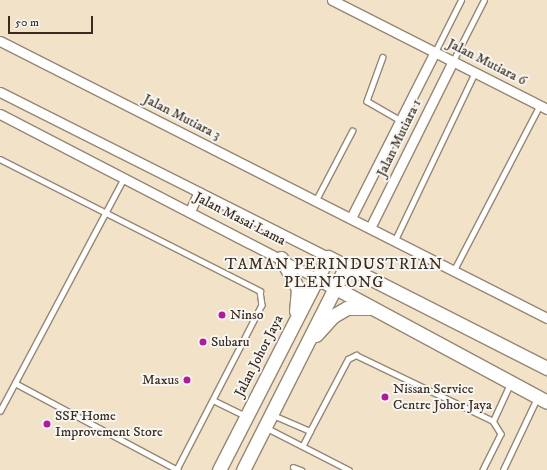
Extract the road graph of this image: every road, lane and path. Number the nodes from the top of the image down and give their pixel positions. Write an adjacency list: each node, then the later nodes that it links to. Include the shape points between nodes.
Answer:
1 (332, 0): 5 (street, Jalan Mutiara 6)
2 (461, 0): 5 (lane)
3 (484, 0): 7 (lane)
4 (0, 41): 17 (street, Jalan Mutiara 3)
5 (435, 52): 7 (street, Jalan Mutiara 6); 12 (street, Jalan Mutiara 1)
6 (383, 57): 12 (lane, via 367,101)
7 (453, 61): 8 (street, Jalan Mutiara 6); 21 (street, Jalan Mutiara 1)
8 (475, 72): 10 (street, Jalan Mutiara 6); 22 (lane)
9 (0, 92): 16 (street, Jalan Masai Lama)
10 (543, 107): 26 (lane)
11 (0, 114): 15 (street, Jalan Masai Lama)
12 (401, 121): 20 (street, Jalan Mutiara 1)
13 (352, 131): 17 (lane)
14 (0, 159): 18 (lane)
15 (124, 178): 18 (lane); 19 (street, Jalan Masai Lama)
16 (199, 192): 19 (street); 23 (street, Jalan Masai Lama)
17 (316, 200): 20 (street, Jalan Mutiara 3)
18 (107, 210): 34 (lane); 36 (lane, via 260,291 262,305)
19 (190, 211): 24 (street, Jalan Masai Lama)
20 (351, 218): 21 (street, Jalan Mutiara 3)
21 (370, 228): 22 (street, Jalan Mutiara 3)
22 (395, 240): 26 (street, Jalan Mutiara 3)
23 (328, 257): 25 (main road, Jalan Masai Lama); 27 (main road, Jalan Johor Jaya)
24 (281, 258): 27 (street, Jalan Masai Lama); 31 (main road, via 291,272 299,301)
25 (346, 266): 28 (main road); 33 (main road, Jalan Masai Lama)
26 (454, 270): 30 (street, Jalan Mutiara 3)
27 (317, 278): 28 (main road, Jalan Masai Lama); 31 (main road, Jalan Johor Jaya)
28 (335, 287): 29 (main road, Jalan Masai Lama); 32 (main road)
29 (373, 308): 32 (main road, via 347,308 333,316); 35 (main road, Jalan Masai Lama)
30 (547, 318)
31 (287, 337): 40 (main road, Jalan Johor Jaya)
32 (304, 348): 39 (main road)
33 (545, 366)
34 (15, 383): 38 (lane); 46 (lane)
35 (511, 383): 37 (main road, Jalan Masai Lama); 41 (lane)
36 (213, 400): 40 (lane); 46 (lane)
37 (542, 400): 52 (lane)
38 (0, 411)
39 (271, 414): 42 (main road); 43 (lane)
40 (246, 416): 47 (main road, Jalan Johor Jaya)
41 (493, 421): 43 (lane, via 356,355 348,359); 51 (lane, via 501,434)
42 (265, 427): 44 (lane); 48 (main road)
43 (310, 431): 44 (lane)
44 (303, 445): 50 (lane)
45 (291, 469): 49 (lane)
46 (178, 470)
47 (219, 470)
48 (243, 470)
49 (301, 470)
50 (349, 470)
51 (483, 470)
52 (503, 470)

